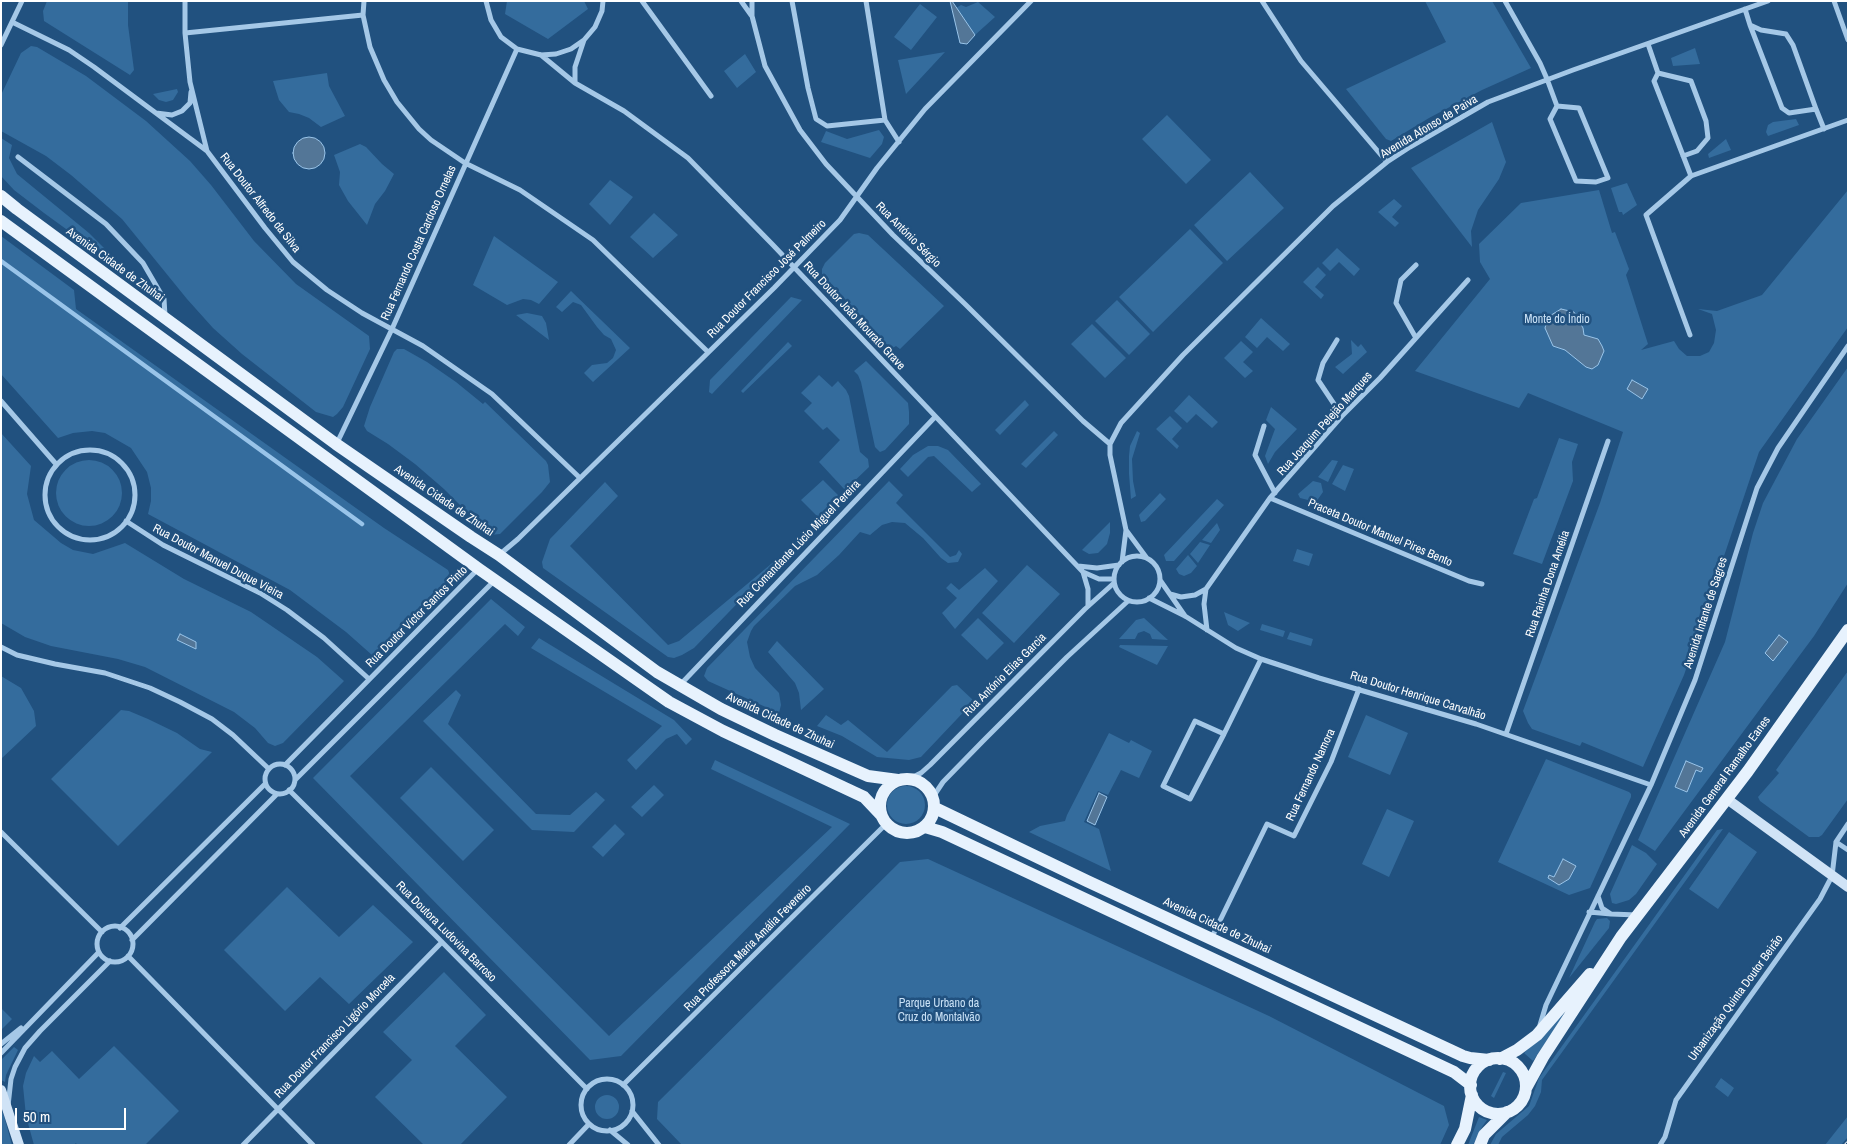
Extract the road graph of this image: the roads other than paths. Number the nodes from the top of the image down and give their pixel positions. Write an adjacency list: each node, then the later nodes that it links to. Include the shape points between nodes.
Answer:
1 (22, 1): 19 (street)
2 (185, 1): 21 (street)
3 (364, 1): 17 (street)
4 (486, 1): 26 (street, via 491,20)
5 (602, 1): 22 (street, via 602,11)
6 (642, 1): 32 (street)
7 (741, 1): 18 (street)
8 (752, 1): 18 (street, Rua António Sérgio)
9 (792, 1): 36 (street, via 816,118 827,126)
10 (866, 1): 36 (street)
11 (1031, 1): 39 (street, Rua Doutor Francisco José Palmeiro, via 925,109)
12 (1262, 1): 43 (street, via 1300,60)
13 (1505, 1): 29 (street)
14 (1768, 1): 16 (street, Avenida Afonso de Paiva)
15 (1834, 1): 23 (street)
16 (1746, 9): 20 (street); 24 (street, Avenida Afonso de Paiva)
17 (363, 16): 21 (street); 44 (street, via 370,47 397,102 431,140)
18 (752, 16): 47 (street, Rua António Sérgio, via 765,66 786,106 826,164)
19 (12, 22): 25 (street); 35 (street, Rua Doutor Alfredo da Silva, via 69,50)
20 (1750, 25): 34 (street, via 1786,34 1794,45); 34 (street, via 1782,108 1789,113)
21 (185, 33): 31 (street)
22 (584, 40): 27 (street, via 571,49); 30 (street, via 575,67)
23 (1848, 40)
24 (1648, 44): 28 (street); 29 (street, Avenida Afonso de Paiva)
25 (1, 45)
26 (517, 49): 27 (street); 44 (street, Rua Fernando Costa Cardoso Ornelas)
27 (541, 55): 30 (street, Rua Doutor João Mourato Grave)
28 (1658, 73): 41 (street, via 1654,81); 41 (street, via 1691,81 1706,121 1708,138 1697,151)
29 (1547, 79): 33 (street); 43 (street, Avenida Afonso de Paiva, via 1488,102)
30 (575, 83): 50 (street, Rua Doutor João Mourato Grave, via 624,111 688,158)
31 (192, 89): 35 (street, via 190,104 182,111 172,115); 40 (street)
32 (711, 96)
33 (1557, 106): 33 (street, via 1550,119 1576,181 1596,182 1608,178 1579,108)
34 (1816, 109): 38 (street)
35 (154, 113): 40 (street, Rua Doutor Alfredo da Silva)
36 (885, 120): 39 (street)
37 (1848, 120): 38 (street)
38 (1824, 129): 45 (street)
39 (899, 142): 47 (street, Rua Doutor Francisco José Palmeiro)
40 (207, 151): 53 (street, Rua Doutor Alfredo da Silva, via 293,262 327,290)
41 (1683, 156): 45 (street)
42 (18, 157): 52 (street, via 106,224 143,263 164,300)
43 (1387, 162): 65 (street, Avenida Afonso de Paiva, via 1333,206 1183,355 1121,423)
44 (465, 163): 53 (street, Rua Fernando Costa Cardoso Ornelas); 58 (street, via 520,190 593,240)
45 (1691, 176): 54 (street, via 1646,215)
46 (1, 196): 52 (main road, Avenida Cidade de Zhuhai)
47 (856, 197): 50 (street, Rua Doutor Francisco José Palmeiro, via 840,220); 65 (street, Rua António Sérgio)
48 (1, 221): 76 (main road)
49 (1416, 265): 55 (street, via 1401,280 1396,303)
50 (794, 267): 58 (street, Rua Doutor Francisco José Palmeiro); 61 (street, Rua Doutor João Mourato Grave)
51 (1468, 280): 55 (street, Rua Joaquim Pelejão Marques)
52 (165, 319): 64 (main road, Avenida Cidade de Zhuhai)
53 (392, 329): 64 (street, Rua Fernando Costa Cardoso Ornelas); 67 (street, Rua Doutor Alfredo da Silva, via 423,346 492,394)
54 (1690, 334)
55 (1416, 338): 60 (street, Rua Joaquim Pelejão Marques)
56 (1337, 340): 60 (street, via 1323,363 1318,380)
57 (1848, 346): 102 (street, Avenida Infante de Sagres, via 1778,448 1757,488 1695,680)
58 (708, 352): 67 (street, Rua Doutor Francisco José Palmeiro)
59 (1, 401): 66 (street)
60 (1342, 416): 68 (street, Rua Joaquim Pelejão Marques)
61 (934, 417): 75 (street, Rua Doutor João Mourato Grave); 93 (street, Rua Comandante Lúcio Miguel Pereira)
62 (1264, 426): 68 (street, via 1255,455)
63 (1608, 441): 96 (street, Rua Rainha Dona Amélia)
64 (336, 444): 72 (main road, Avenida Cidade de Zhuhai)
65 (1110, 444): 71 (street)
66 (56, 464): 70 (street, via 80,451 93,450 118,460 133,482 135,496); 70 (street, via 46,484 46,505 51,519 61,530 88,540 103,538)
67 (580, 478): 72 (street, Rua Doutor Francisco José Palmeiro)
68 (1275, 493): 69 (street, Rua Joaquim Pelejão Marques)
69 (1270, 498): 81 (street, Praceta Doutor Manuel Pires Bento); 82 (street, Rua Joaquim Pelejão Marques)
70 (126, 521): 92 (street, Rua Doutor Manuel Duque Vieira, via 163,545 287,610)
71 (1126, 530): 73 (street); 74 (street)
72 (499, 555): 93 (main road, Avenida Cidade de Zhuhai, via 657,672)
73 (1147, 559): 74 (street, via 1137,556); 79 (street, via 1156,566)
74 (1121, 563): 75 (street, via 1097,568); 80 (street)
75 (1077, 566): 77 (street, Rua Doutor João Mourato Grave)
76 (479, 569): 78 (main road); 92 (street, Rua Doutor Víctor Santos Pinto)
77 (1083, 572): 80 (street, Rua Doutor João Mourato Grave); 86 (street, via 1088,588)
78 (495, 580): 100 (street); 107 (main road, via 669,702 718,729 864,796)
79 (1160, 580): 83 (street); 84 (street)
80 (1114, 581): 85 (street, via 1121,596); 86 (street, Rua António Elias Garcia)
81 (1482, 584)
82 (1206, 588): 83 (street, via 1196,595 1181,597); 88 (street, via 1204,604)
83 (1170, 594): 87 (street)
84 (1150, 598): 85 (street, via 1136,602); 87 (street, Rua Doutor Henrique Carvalhão)
85 (1128, 600): 106 (street, via 945,780)
86 (1088, 606): 99 (street, Rua António Elias Garcia, via 930,765 921,773)
87 (1185, 616): 88 (street, Rua Doutor Henrique Carvalhão)
88 (1208, 630): 91 (street, Rua Doutor Henrique Carvalhão)
89 (1848, 630): 105 (main road, Avenida General Ramalho Eanes)
90 (1, 647): 98 (street, via 17,655 105,673 150,688 212,719)
91 (1261, 659): 94 (street, Rua Doutor Henrique Carvalhão); 95 (street)
92 (369, 679): 97 (street, Rua Doutor Víctor Santos Pinto)
93 (680, 685): 99 (main road, Avenida Cidade de Zhuhai, via 721,709 868,776)
94 (1359, 689): 96 (street, Rua Doutor Henrique Carvalhão); 122 (street, Rua Fernando Namora, via 1331,762 1294,836 1267,824)
95 (1224, 734): 95 (street, via 1195,721 1163,786 1190,799)
96 (1506, 734): 102 (street, Rua Doutor Henrique Carvalhão)
97 (285, 765): 98 (street, via 276,764); 100 (street, via 293,771)
98 (269, 768): 101 (street)
99 (903, 779): 106 (main road, via 924,784); 107 (main road, via 890,784 880,798)
100 (295, 780): 103 (street)
101 (265, 784): 104 (street); 119 (street)
102 (1650, 785): 115 (street, Avenida Infante de Sagres)
103 (289, 790): 104 (street); 124 (street, Rua Doutora Ludovina Barroso)
104 (277, 794): 123 (street)
105 (1727, 799): 113 (main road); 118 (main road, Avenida General Ramalho Eanes)
106 (934, 803): 109 (main road, via 933,815); 122 (main road, Avenida Cidade de Zhuhai, via 1087,881)
107 (883, 820): 109 (main road, via 893,830 909,834); 133 (street, Rua Professora Maria Amália Fevereiro)
108 (1848, 824): 111 (street)
109 (925, 827): 137 (main road, via 942,832 1454,1072)
110 (1, 832): 120 (street)
111 (1836, 842): 112 (street); 113 (street)
112 (1848, 850)
113 (1832, 876): 114 (main road); 144 (street, Urbanização Quinta Doutor Beirão, via 1820,899 1676,1100)
114 (1848, 887)
115 (1598, 896): 116 (street, Avenida Infante de Sagres); 117 (street, via 1602,908)
116 (1589, 912): 117 (street); 129 (street, Avenida Infante de Sagres, via 1546,1005)
117 (1611, 914): 118 (street)
118 (1637, 915): 121 (main road, Avenida General Ramalho Eanes)
119 (120, 928): 120 (street); 123 (street, via 130,934)
120 (102, 932): 125 (street, via 98,940)
121 (1621, 937): 129 (main road, Avenida General Ramalho Eanes); 135 (main road, Avenida General Ramalho Eanes)
122 (1212, 938): 132 (main road, Avenida Cidade de Zhuhai, via 1463,1056)
123 (132, 940): 126 (street)
124 (442, 942): 134 (street, Rua Doutora Ludovina Barroso); 138 (street, Rua Doutor Francisco Ligório Morcela)
125 (99, 952): 127 (street); 128 (street)
126 (128, 956): 127 (street, via 118,962); 138 (street)
127 (110, 961): 139 (street, via 25,1048 11,1079)
128 (33, 1018): 130 (street); 131 (street)
129 (1537, 1035): 132 (main road, Avenida General Ramalho Eanes, via 1517,1050)
130 (1, 1044)
131 (1, 1053)
132 (1495, 1059): 135 (main road, via 1511,1062 1519,1068); 137 (main road, via 1476,1070)
133 (624, 1085): 134 (street, via 600,1080); 140 (street, via 632,1097)
134 (587, 1088): 142 (street, via 581,1105 582,1114)
135 (1526, 1088): 141 (main road, via 1520,1103)
136 (1, 1090): 139 (main road)
137 (1471, 1090): 141 (main road, via 1478,1105 1486,1111); 151 (main road, via 1465,1129)
138 (278, 1110): 146 (street, Rua Doutor Francisco Ligório Morcela); 147 (street)
139 (8, 1111): 145 (main road)
140 (632, 1111): 143 (street, via 624,1124); 150 (street)
141 (1507, 1112): 152 (main road, via 1484,1135)
142 (589, 1124): 143 (street); 148 (street)
143 (610, 1130): 149 (street)
144 (1665, 1136): 153 (street, Urbanização Quinta Doutor Beirão); 154 (street, Urbanização Quinta Doutor Beirão)
145 (19, 1145)
146 (242, 1145)
147 (313, 1145)
148 (569, 1145)
149 (628, 1145)
150 (659, 1145)
151 (1457, 1145)
152 (1480, 1145)
153 (1660, 1145)
154 (1666, 1145)

